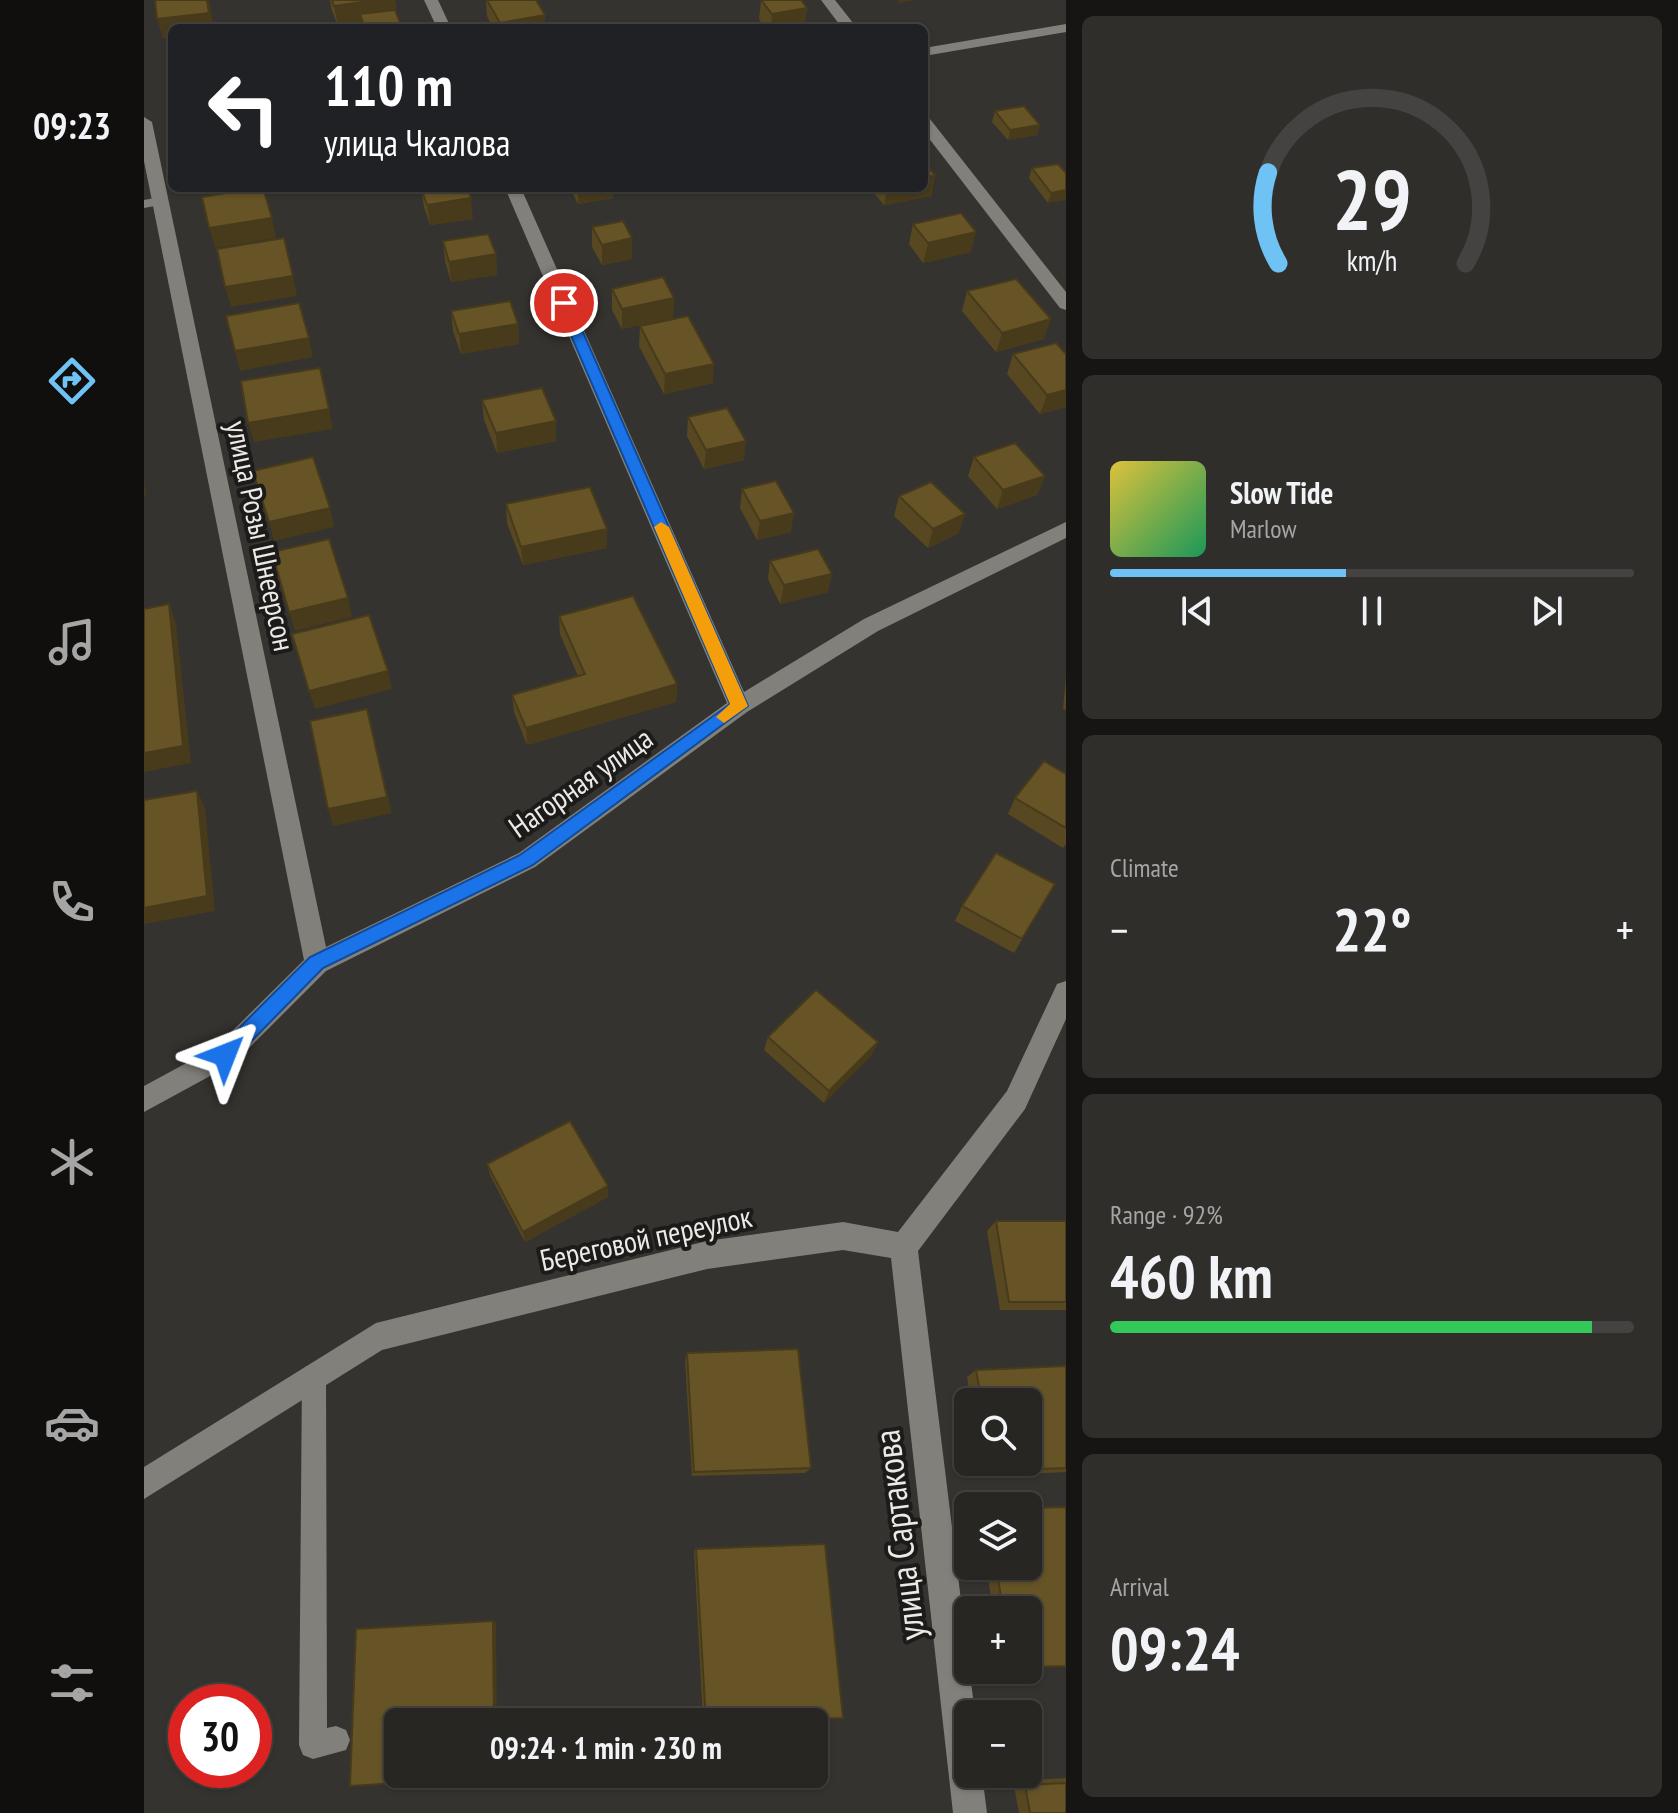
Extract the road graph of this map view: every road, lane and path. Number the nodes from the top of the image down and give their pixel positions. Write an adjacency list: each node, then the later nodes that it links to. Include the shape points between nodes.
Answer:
1 (431, 0): 3 (street)
2 (828, 0): 4 (street)
3 (442, 24)
4 (847, 24)
5 (1066, 28): 6 (lane)
6 (928, 51)
7 (144, 122): 10 (street, улица Розы Шнеерсон)
8 (928, 127): 11 (street)
9 (515, 192): 13 (street)
10 (152, 202): 14 (street, улица Розы Шнеерсон)
11 (1066, 304)
12 (1066, 529): 13 (street, Нагорная улица, via 871,625)
13 (739, 706): 14 (street, Нагорная улица, via 527,860)
14 (317, 963): 16 (street, Нагорная улица, via 225,1055)
15 (1066, 992): 17 (street, via 1016,1100)
16 (144, 1100)
17 (904, 1247): 18 (street, Береговой переулок, via 843,1236 707,1255 376,1337); 21 (street, улица Сартакова)
18 (314, 1376): 19 (street, Береговой переулок); 20 (lane, via 313,1745)
19 (144, 1484)
20 (336, 1740)
21 (970, 1813)

